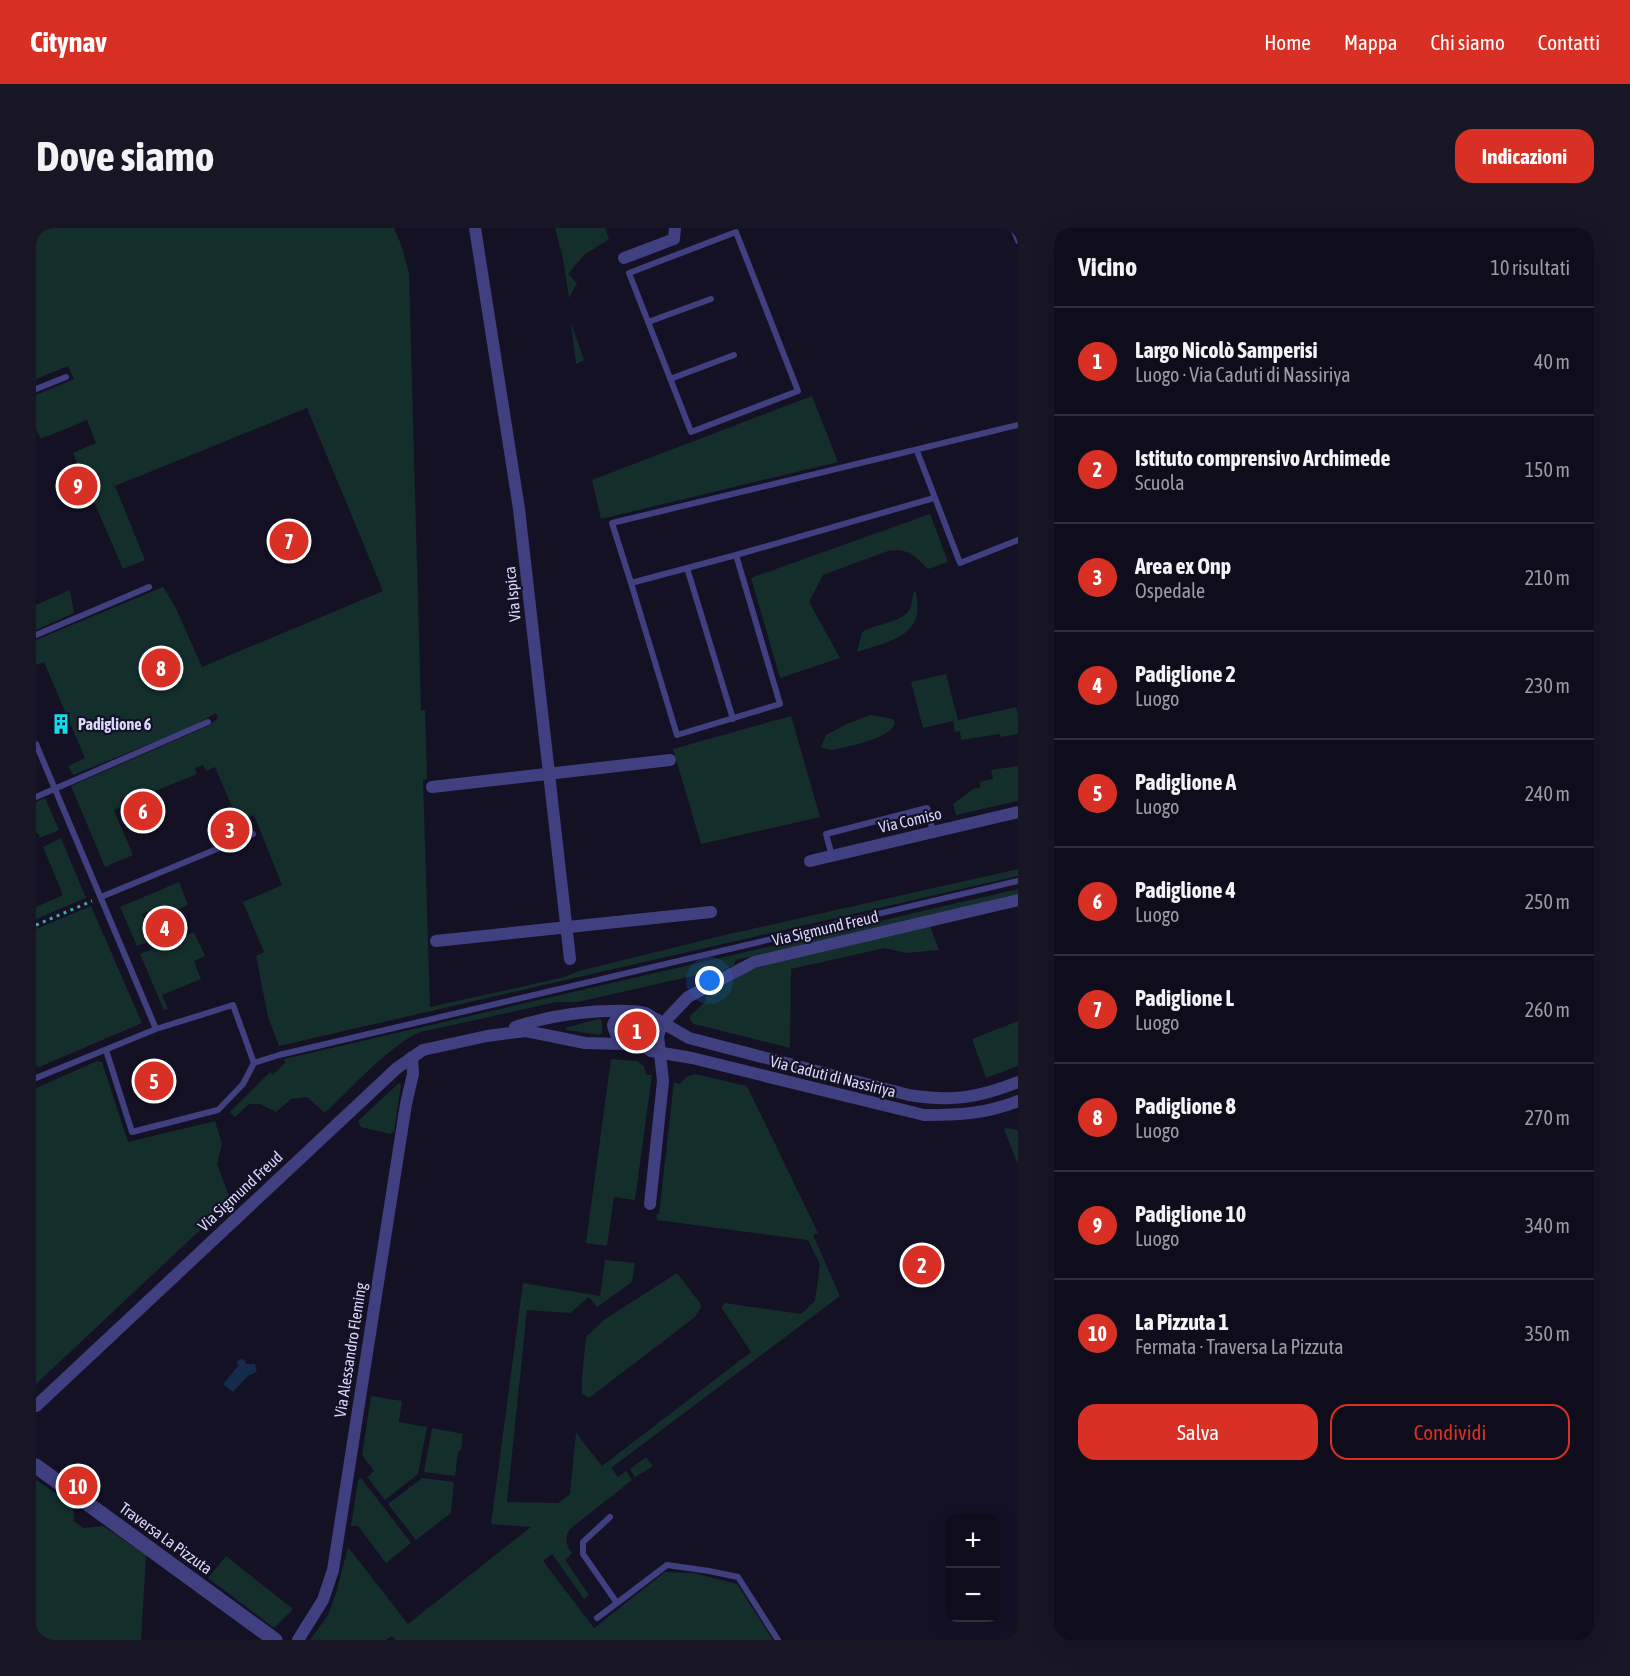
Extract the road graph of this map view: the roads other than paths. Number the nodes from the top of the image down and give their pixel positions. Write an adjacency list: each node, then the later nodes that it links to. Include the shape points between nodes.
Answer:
1 (475, 228): 26 (street, Via Ispica, via 519,509)
2 (1013, 228): 4 (lane)
3 (675, 233): 5 (lane); 6 (street)
4 (1018, 241)
5 (680, 253): 8 (lane, via 629,273); 11 (lane, via 736,232 798,391 691,432)
6 (624, 258)
7 (711, 299): 8 (lane)
8 (648, 322): 11 (lane)
9 (734, 356): 11 (lane)
10 (66, 377): 12 (lane)
11 (670, 379)
12 (36, 389)
13 (1018, 425): 14 (lane)
14 (917, 451): 15 (lane); 19 (lane, via 612,524)
15 (934, 498): 16 (lane, via 960,563); 17 (lane)
16 (1018, 540)
17 (736, 555): 18 (lane); 22 (lane, via 780,705)
18 (687, 568): 19 (lane); 22 (lane)
19 (631, 582): 22 (lane, via 677,735)
20 (149, 587): 21 (lane)
21 (36, 635)
22 (733, 719)
23 (208, 722): 28 (lane)
24 (36, 744): 28 (lane)
25 (670, 760): 26 (street)
26 (548, 774): 27 (street); 39 (street, Via Ispica)
27 (432, 787)
28 (55, 789): 29 (lane); 36 (lane)
29 (36, 797)
30 (1018, 812): 31 (street, Via Comiso)
31 (933, 832): 33 (street, Via Comiso); 33 (lane, via 927,808 826,834)
32 (253, 834): 36 (lane)
33 (832, 856): 34 (street, Via Comiso)
34 (810, 861)
35 (1018, 881): 51 (lane)
36 (101, 897): 44 (lane)
37 (1018, 900): 43 (street, Via Sigmund Freud, via 754,962 688,997)
38 (711, 912): 39 (street)
39 (566, 928): 40 (street); 41 (street, Via Ispica)
40 (436, 941)
41 (570, 959)
42 (629, 1011): 43 (street, Via Caduti di Nassiriya, via 648,1013); 45 (street, Via Caduti di Nassiriya, via 570,1014); 46 (street, via 616,1017 613,1025)
43 (659, 1027): 48 (street); 48 (street, Via Sigmund Freud, via 649,1044); 54 (street, Via Caduti di Nassiriya, via 909,1095 977,1097)
44 (156, 1029): 47 (lane); 51 (lane, via 232,1005)
45 (487, 1036): 46 (street, Via Caduti di Nassiriya, via 526,1031 585,1043); 49 (street, Via Sigmund Freud, via 423,1050)
46 (623, 1044): 48 (street, Via Caduti di Nassiriya)
47 (106, 1050): 51 (lane, via 132,1132 218,1110 243,1084); 52 (lane)
48 (654, 1054): 50 (street, Via Caduti di Nassiriya); 53 (street)
49 (412, 1057): 57 (street, Via Sigmund Freud); 63 (street, Via Alessandro Fleming, via 413,1074 333,1570 323,1600)
50 (692, 1058): 53 (street, via 678,1062); 55 (street, Via Caduti di Nassiriya, via 924,1115 982,1113)
51 (254, 1063)
52 (36, 1078)
53 (663, 1081): 56 (street)
54 (1018, 1082)
55 (1018, 1101)
56 (650, 1204)
57 (36, 1406)
58 (36, 1466): 62 (street, Traversa La Pizzuta)
59 (610, 1517): 60 (lane, via 583,1542 583,1554)
60 (617, 1602): 61 (lane); 64 (lane, via 667,1565 709,1570 738,1577)
61 (597, 1618)
62 (275, 1640)
63 (298, 1640)
64 (778, 1640)

